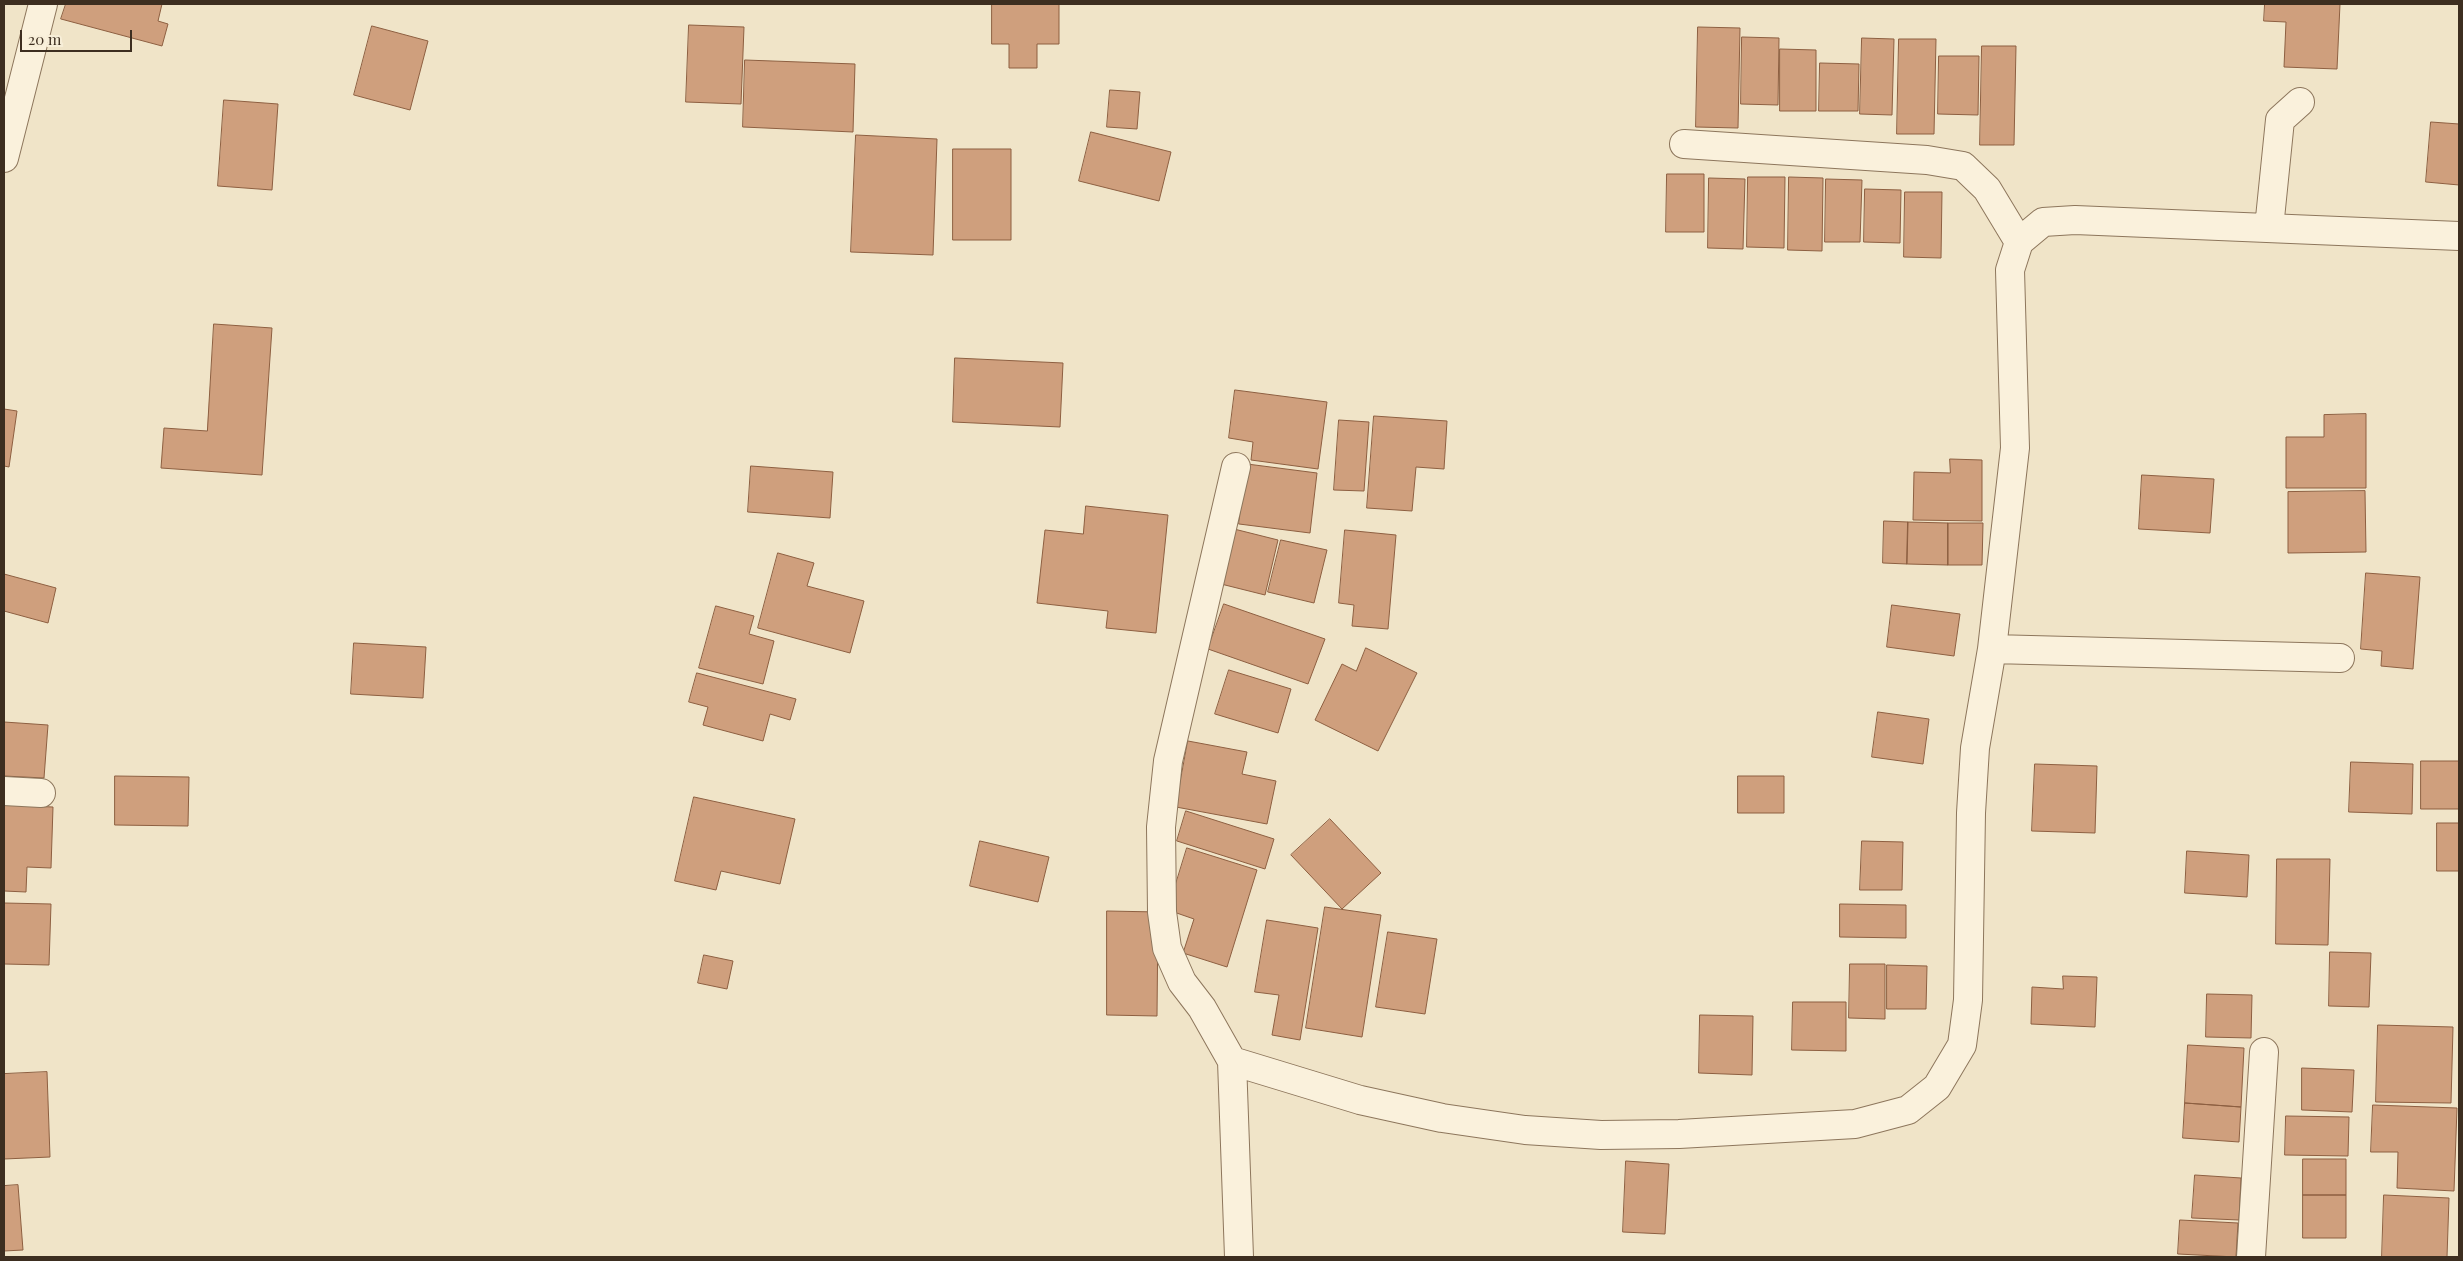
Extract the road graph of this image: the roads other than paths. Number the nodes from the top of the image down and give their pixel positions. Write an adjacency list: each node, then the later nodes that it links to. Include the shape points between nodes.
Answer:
1 (44, 4): 4 (street)
2 (2300, 102): 5 (street, via 2280,120)
3 (1684, 144): 7 (street, via 1927,160 1963,166 1987,189)
4 (4, 158)
5 (2269, 228): 6 (street); 7 (street, via 2075,220 2043,222)
6 (2459, 236)
7 (2019, 242): 9 (street, via 2010,270 2015,448)
8 (1236, 467): 14 (street, via 1168,761 1161,827 1162,912 1167,948 1182,982 1202,1008)
9 (1992, 650): 10 (street); 14 (street, via 1975,748 1968,1000 1962,1045 1937,1087 1908,1110 1855,1124 1688,1134 1601,1135 1525,1130 1442,1118 1360,1100)
10 (2340, 658)
11 (4, 792): 12 (street)
12 (41, 793)
13 (2264, 1052): 16 (street)
14 (1232, 1061): 15 (street)
15 (1239, 1257)
16 (2251, 1257)

